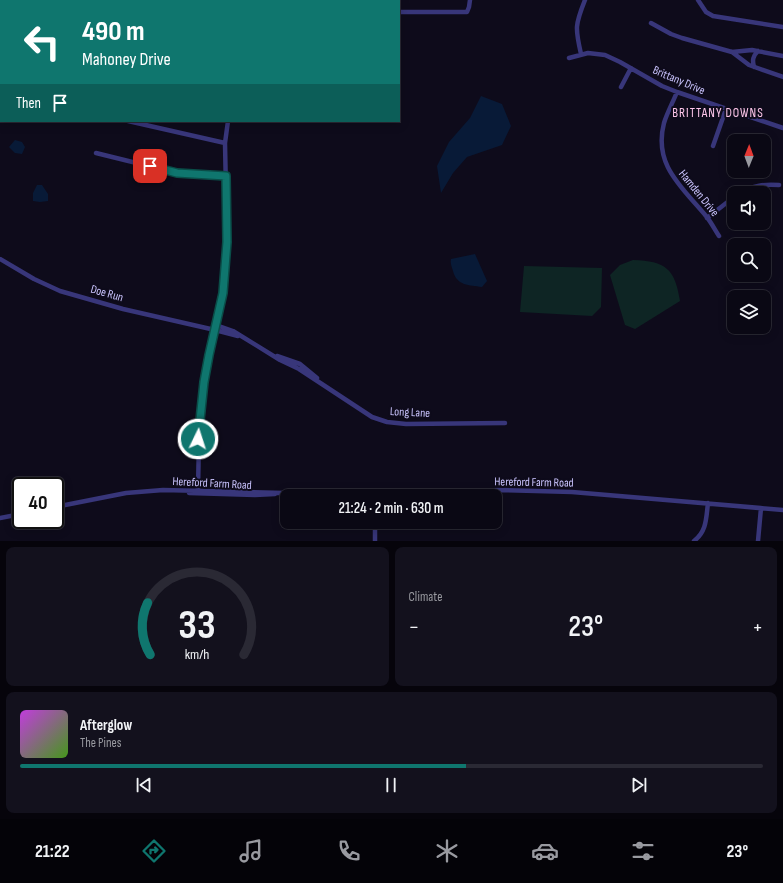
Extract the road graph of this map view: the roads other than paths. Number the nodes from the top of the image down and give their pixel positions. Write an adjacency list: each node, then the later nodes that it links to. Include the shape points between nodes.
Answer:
1 (470, 0): 4 (street, via 467,12)
2 (584, 0): 9 (street, via 576,25)
3 (698, 0): 6 (street, via 706,12 713,16)
4 (400, 12)
5 (651, 23): 8 (street, via 682,38)
6 (783, 27)
7 (758, 51): 8 (street); 10 (street); 12 (street, via 754,57)
8 (732, 52): 12 (street)
9 (581, 54): 11 (street, Brittany Drive); 13 (street, Brittany Drive, via 605,55)
10 (783, 56)
11 (569, 58)
12 (754, 67): 14 (street)
13 (631, 68): 15 (street); 16 (street, Brittany Drive)
14 (783, 77)
15 (621, 87)
16 (678, 92): 17 (street, Brittany Drive); 28 (street, Hamden Drive, via 664,123 663,157 671,176)
17 (726, 109): 20 (street, Brittany Drive); 22 (street)
18 (132, 122): 21 (street)
19 (228, 122): 21 (street)
20 (783, 128)
21 (225, 143): 24 (street)
22 (713, 146)
23 (96, 152): 24 (street, via 177,173)
24 (226, 176): 31 (street, via 227,242 223,293)
25 (780, 184): 26 (street)
26 (755, 186)
27 (727, 202): 28 (street)
28 (707, 218): 29 (street, Hamden Drive)
29 (719, 236)
30 (0, 259): 31 (street, Doe Run, via 60,291 123,308)
31 (216, 327): 32 (street, Long Lane, via 244,338 267,352 300,364 372,417 394,424); 34 (street, via 202,401 198,439)
32 (505, 423)
33 (163, 490): 34 (street, Hereford Farm Road); 37 (street, Hereford Farm Road, via 187,493); 39 (street, Hereford Farm Road, via 126,493)
34 (198, 490): 36 (street, Hereford Farm Road)
35 (502, 490): 38 (street, Hereford Farm Road, via 572,492)
36 (280, 493)
37 (280, 494)
38 (708, 503): 40 (street, Hereford Farm Road); 46 (street, via 705,526)
39 (64, 505)
40 (762, 508): 41 (street, Hereford Farm Road); 47 (street)
41 (783, 510)
42 (12, 516): 43 (street)
43 (0, 518)
44 (375, 529): 45 (street)
45 (375, 541)
46 (694, 541)
47 (758, 541)

